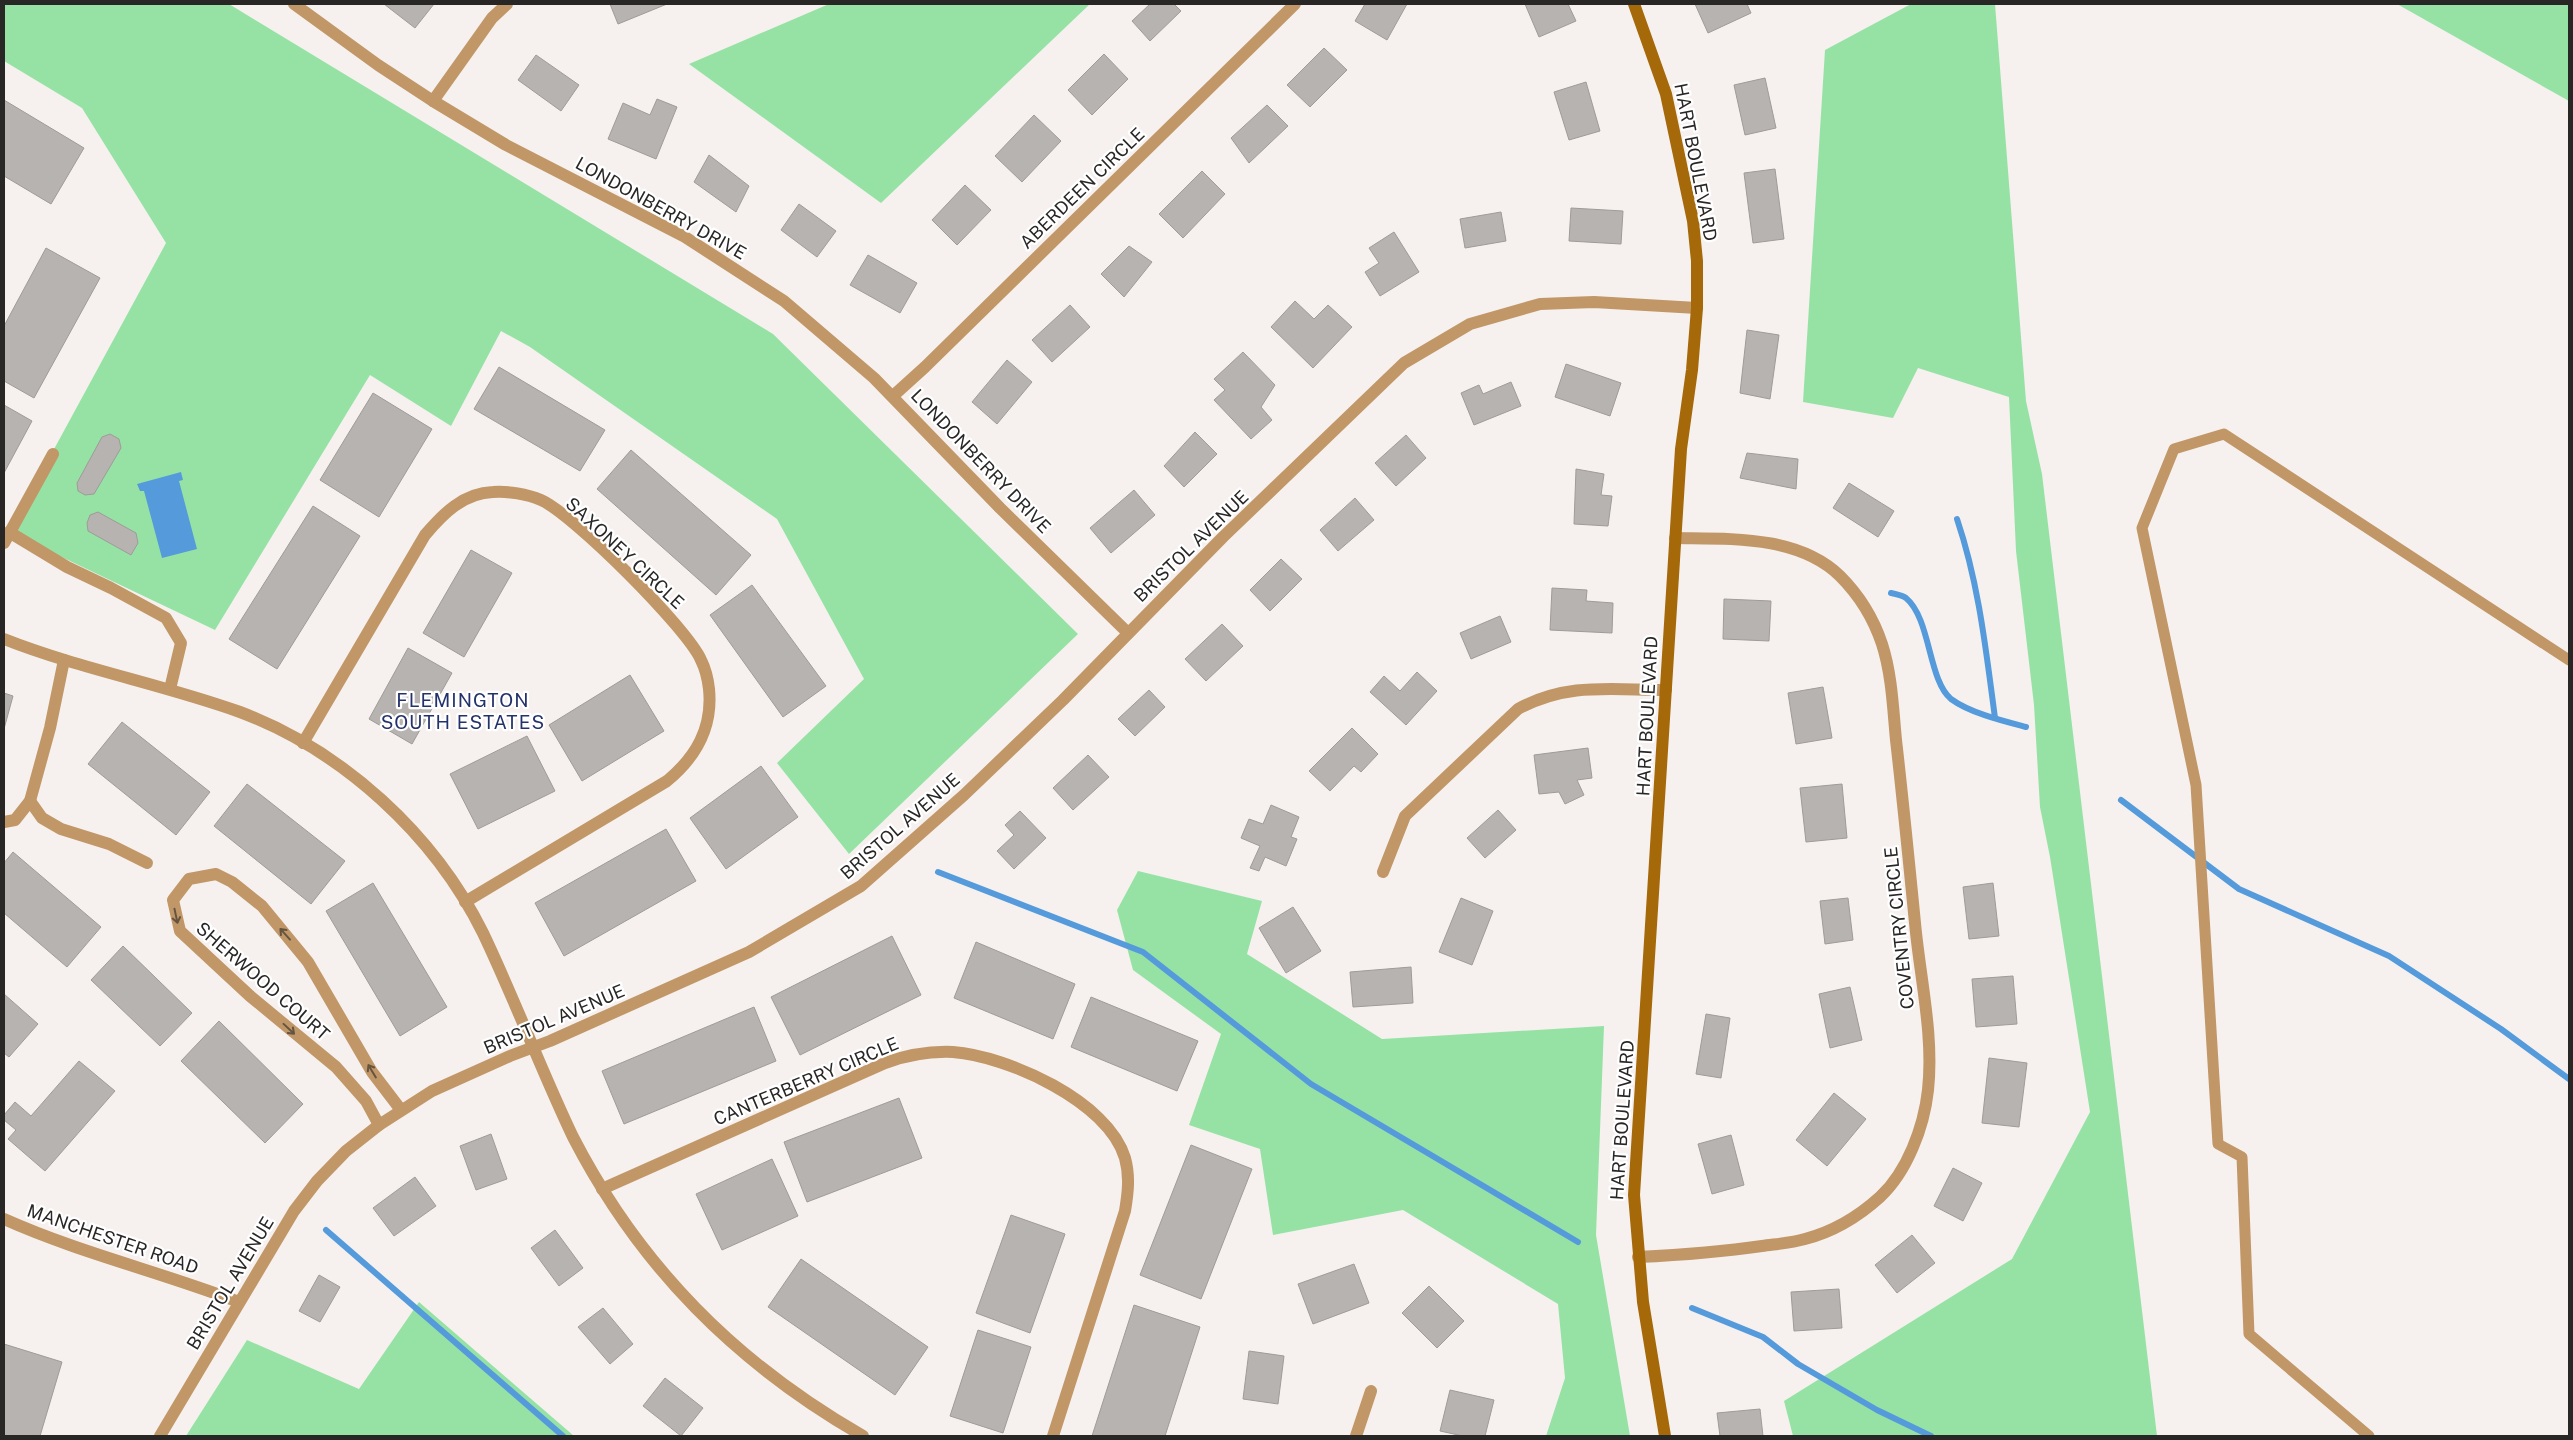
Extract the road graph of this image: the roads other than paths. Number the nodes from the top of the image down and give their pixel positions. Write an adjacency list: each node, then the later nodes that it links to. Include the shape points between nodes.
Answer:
1 (294, 4): 5 (street, LONDONBERRY DRIVE)
2 (507, 4): 5 (street, via 492,18)
3 (1295, 4): 7 (street, ABERDEEN CIRCLE)
4 (1634, 4): 6 (street, HART BOULEVARD, via 1666,94 1681,160 1693,221)
5 (433, 101): 7 (street, LONDONBERRY DRIVE, via 506,145 685,237 752,278 816,326)
6 (1697, 308): 10 (street, HART BOULEVARD, via 1681,449); 11 (street, BRISTOL AVENUE, via 1594,302 1540,304 1470,324 1436,343 1404,363 1358,405)
7 (893, 396): 11 (street, LONDONBERRY DRIVE, via 1000,508)
8 (53, 454): 9 (street)
9 (6, 537): 15 (street, via 166,618 181,643)
10 (1675, 538): 16 (street, HART BOULEVARD); 28 (street, COVENTRY CIRCLE, via 1732,538 1785,547 1813,558 1837,573 1857,594 1872,617 1890,677 1927,1027 1928,1092 1912,1150 1898,1174 1881,1196 1832,1230 1795,1241 1695,1254)
11 (1128, 633): 23 (street, BRISTOL AVENUE, via 964,795 861,886 750,952)
12 (4, 639): 13 (street)
13 (64, 660): 15 (street); 18 (street)
14 (2569, 660): 36 (lane, via 2224,434 2174,450 2142,528 2196,784 2218,1144 2242,1157 2249,1334)
15 (170, 689): 17 (street, via 239,712)
16 (1666, 690): 21 (street, via 1593,688 1568,691 1540,697 1518,709 1406,816); 28 (street, HART BOULEVARD, via 1635,1177)
17 (303, 742): 22 (street, via 366,786 393,811 442,866); 22 (street, SAXONEY CIRCLE, via 425,535 444,515 471,496 492,492 516,493 542,500 588,536 638,584 684,634 701,659 709,688 710,716 701,743 686,765 667,781)
18 (30, 801): 19 (street, via 15,820); 20 (street, via 42,818 60,829 109,844)
19 (4, 822)
20 (147, 863)
21 (1383, 872)
22 (465, 902): 23 (street, via 486,940)
23 (532, 1047): 24 (street, BRISTOL AVENUE, via 432,1090); 26 (street, via 573,1136)
24 (401, 1110): 25 (street, BRISTOL AVENUE); 25 (street, SHERWOOD COURT, one-way to 25, via 372,1072 308,962 262,906 232,882 216,874 190,878 173,900 180,931 250,996 336,1067 366,1101)
25 (379, 1125): 29 (street, BRISTOL AVENUE, via 317,1181 289,1218)
26 (602, 1189): 32 (street, via 659,1270 719,1333 791,1390); 33 (street, CANTERBERRY CIRCLE, via 907,1055 953,1052 977,1056 1060,1088 1081,1101 1112,1135 1124,1156 1129,1184 1126,1211)
27 (4, 1220): 29 (street, MANCHESTER ROAD, via 62,1243)
28 (1638, 1257): 35 (street, HART BOULEVARD)
29 (239, 1302): 31 (street, BRISTOL AVENUE)
30 (1371, 1391): 34 (street)
31 (160, 1436)
32 (863, 1436)
33 (1053, 1436)
34 (1356, 1436)
35 (1665, 1436)
36 (2369, 1436)

